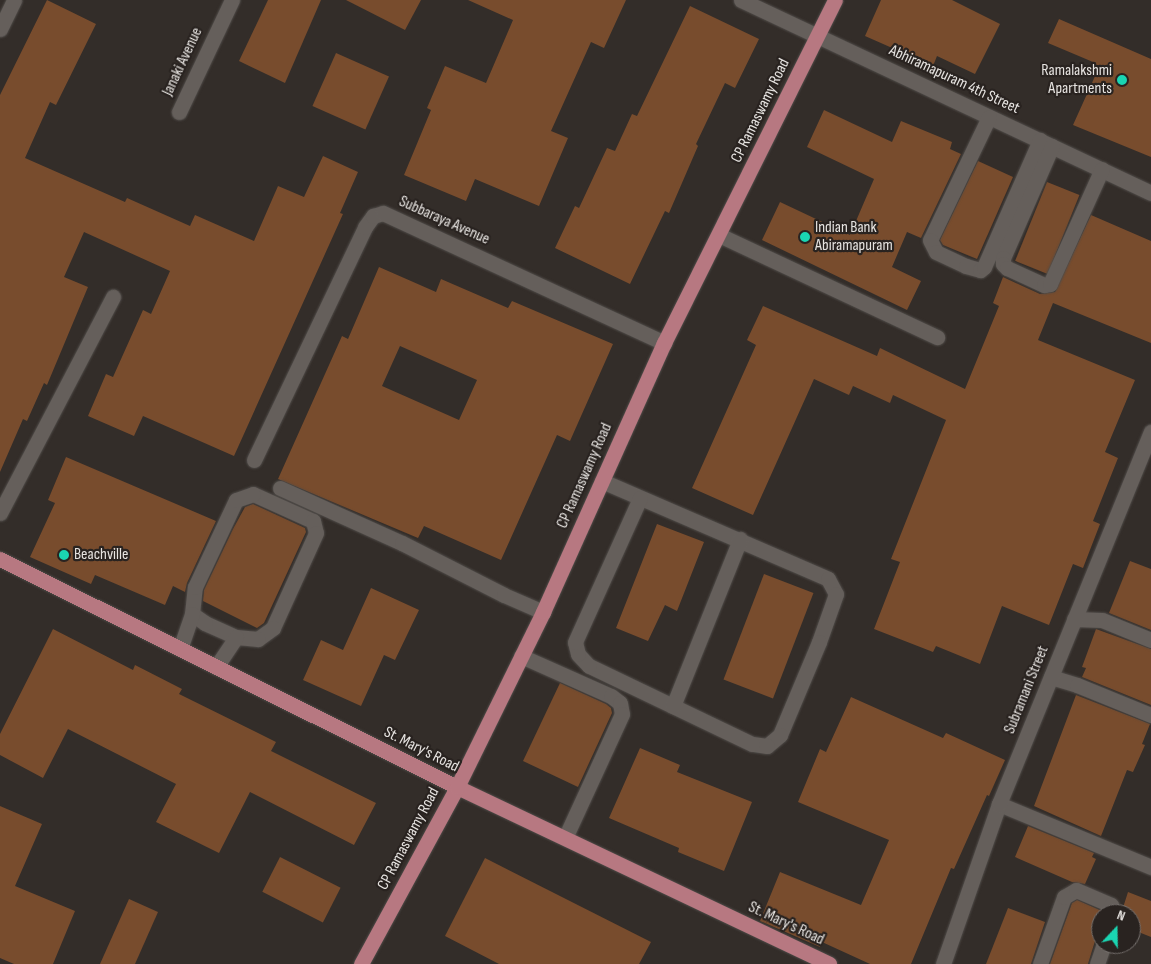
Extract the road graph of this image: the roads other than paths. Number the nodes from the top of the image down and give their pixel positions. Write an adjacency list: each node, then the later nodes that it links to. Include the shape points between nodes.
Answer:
1 (14, 0): 5 (street)
2 (232, 0): 7 (street, Janaki Avenue)
3 (742, 0): 6 (street, Abhiramapuram 4th Street)
4 (835, 0): 6 (main road, CP Ramaswamy Road)
5 (0, 29)
6 (817, 36): 8 (street, Abhiramapuram 4th Street); 12 (main road, CP Ramaswamy Road)
7 (179, 112)
8 (990, 117): 9 (street, Abhiramapuram 4th Street); 9 (street, via 930,240 932,249 951,259 976,270 984,267)
9 (1046, 143): 10 (street, Abhiramapuram 4th Street); 10 (street, via 1003,258 1006,268 1044,286 1050,284)
10 (1102, 169): 11 (street, Abhiramapuram 4th Street)
11 (1151, 192)
12 (719, 235): 14 (street); 15 (main road, CP Ramaswamy Road)
13 (113, 297): 21 (street)
14 (936, 337)
15 (664, 343): 17 (street, Subbaraya Avenue, via 382,213 373,216 365,227); 18 (main road, CP Ramaswamy Road)
16 (1150, 438): 26 (street, Subramani Street)
17 (254, 460)
18 (602, 481): 20 (street); 24 (main road, CP Ramaswamy Road)
19 (280, 488): 24 (street)
20 (640, 498): 22 (street); 33 (street, via 575,642 578,654 589,666)
21 (0, 513)
22 (740, 539): 33 (street); 33 (street, via 828,579 836,594 819,642 780,736 767,746 752,744)
23 (0, 559): 29 (main road, St. Mary's Road)
24 (543, 612): 30 (main road, CP Ramaswamy Road)
25 (192, 614): 27 (street); 27 (street, via 195,587 236,500 253,494 312,521 316,533 273,628 258,639); 29 (street)
26 (1074, 619): 28 (street, via 1102,620); 32 (street, Subramani Street)
27 (236, 637): 31 (street)
28 (1151, 640)
29 (180, 649): 31 (main road, St. Mary's Road)
30 (521, 656): 35 (main road, CP Ramaswamy Road); 37 (street, via 620,703 622,714)
31 (216, 667): 35 (main road, St. Mary's Road)
32 (1050, 677): 34 (street, via 1077,684); 36 (street, Subramani Street)
33 (673, 706)
34 (1151, 715)
35 (457, 787): 37 (main road, St. Mary's Road); 40 (main road, CP Ramaswamy Road)
36 (1000, 804): 38 (street); 42 (street, Subramani Street)
37 (565, 838): 41 (main road, St. Mary's Road)
38 (1151, 867)
39 (1109, 904): 43 (street, via 1076,890 1064,897)
40 (361, 964)
41 (829, 964)
42 (943, 964)
43 (1040, 964)

